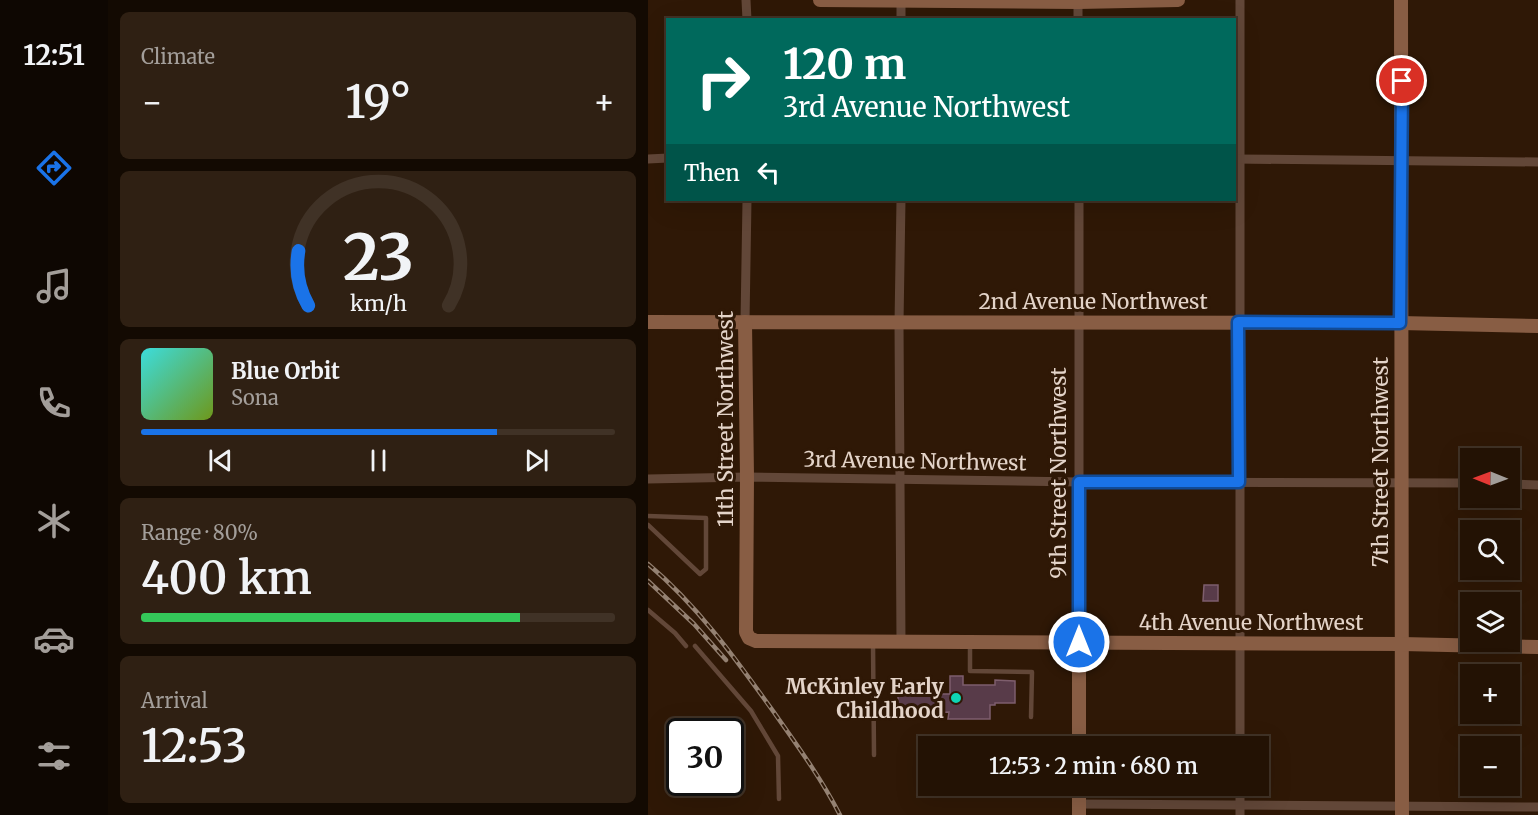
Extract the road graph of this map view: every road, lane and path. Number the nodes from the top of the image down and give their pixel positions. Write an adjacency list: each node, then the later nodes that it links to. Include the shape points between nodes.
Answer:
1 (746, 0): 8 (street)
2 (820, 0): 3 (street)
3 (901, 0): 7 (street); 9 (street)
4 (1178, 0): 7 (street)
5 (1240, 0): 13 (street)
6 (1401, 0): 14 (street, 7th Street Northwest)
7 (1078, 1): 10 (street)
8 (747, 18)
9 (901, 18)
10 (1078, 18)
11 (666, 158): 12 (street)
12 (648, 159)
13 (1237, 159): 14 (street); 22 (street)
14 (1403, 160): 15 (street); 24 (street, 7th Street Northwest)
15 (1538, 162)
16 (747, 201): 20 (street, 11th Street Northwest)
17 (901, 201): 23 (street)
18 (1079, 201): 21 (street, 9th Street Northwest)
19 (648, 322): 20 (street, 2nd Avenue Northwest)
20 (745, 322): 23 (street, 2nd Avenue Northwest); 26 (street, 11th Street Northwest)
21 (1078, 322): 22 (street, 2nd Avenue Northwest); 23 (street, 2nd Avenue Northwest); 29 (street, 9th Street Northwest)
22 (1238, 322): 24 (street, 2nd Avenue Northwest); 30 (street)
23 (899, 323): 28 (street)
24 (1400, 323): 25 (street, 2nd Avenue Northwest); 31 (street, 7th Street Northwest)
25 (1538, 326)
26 (747, 477): 27 (street, 3rd Avenue Northwest); 28 (street, 3rd Avenue Northwest); 38 (street, 11th Street Northwest)
27 (648, 479)
28 (900, 479): 29 (street, 3rd Avenue Northwest); 40 (street)
29 (1079, 482): 30 (street, 3rd Avenue Northwest); 42 (street, 9th Street Northwest)
30 (1239, 482): 31 (street, 3rd Avenue Northwest); 43 (street)
31 (1402, 482): 32 (street, 3rd Avenue Northwest); 44 (street, 7th Street Northwest)
32 (1460, 483)
33 (1520, 484): 34 (street)
34 (1538, 485)
35 (648, 516): 36 (lane, via 706,518 706,569 700,574)
36 (648, 525)
37 (648, 610): 45 (lane)
38 (749, 638): 39 (street, 4th Avenue Northwest)
39 (873, 641): 40 (street, 4th Avenue Northwest); 51 (lane)
40 (901, 641): 41 (street, 4th Avenue Northwest)
41 (970, 641): 42 (street, 4th Avenue Northwest); 48 (lane, via 970,671 1032,672)
42 (1079, 642): 43 (street, 4th Avenue Northwest); 49 (street, 9th Street Northwest)
43 (1240, 644): 44 (street, 4th Avenue Northwest); 50 (street)
44 (1401, 644): 47 (street, 4th Avenue Northwest); 56 (street, 7th Street Northwest)
45 (686, 646)
46 (695, 646): 52 (lane, via 751,711 778,756)
47 (1538, 647)
48 (1031, 717)
49 (1079, 736)
50 (1240, 736)
51 (874, 755)
52 (779, 799)
53 (1538, 807): 56 (street)
54 (1079, 809): 55 (street)
55 (1240, 810): 56 (street)
56 (1402, 810)

